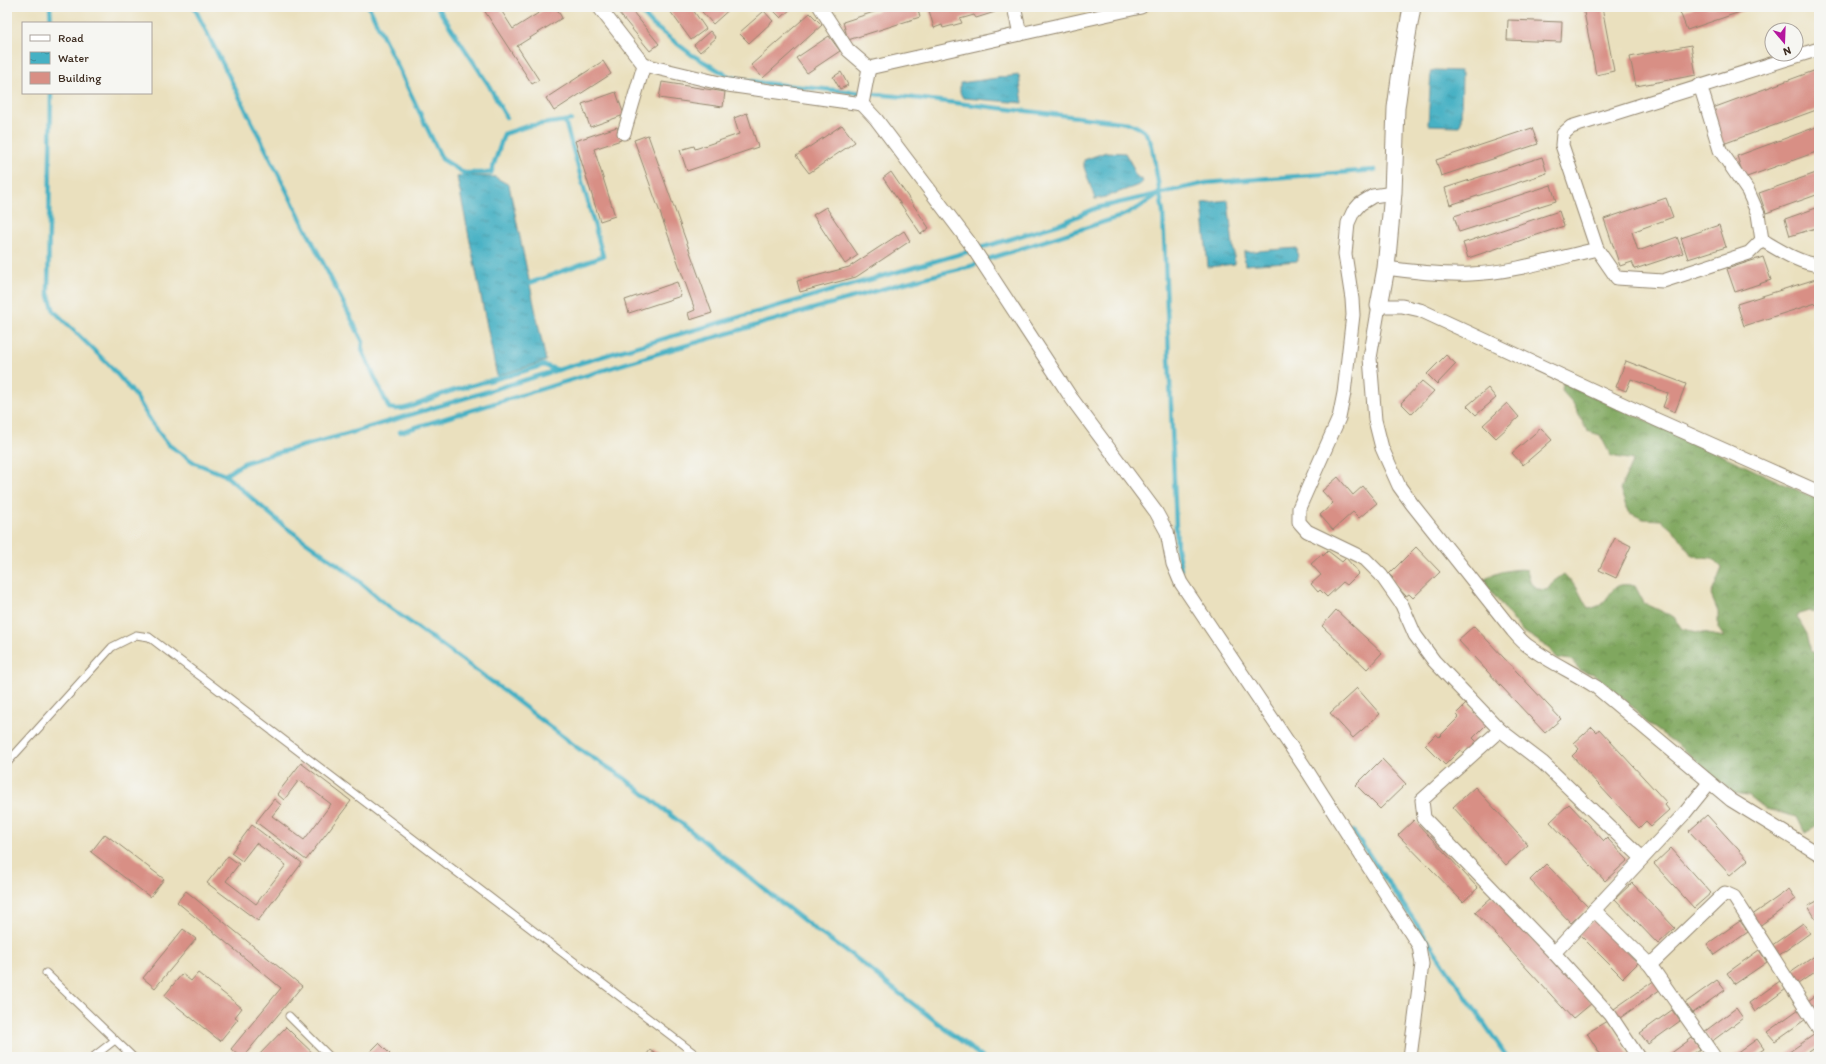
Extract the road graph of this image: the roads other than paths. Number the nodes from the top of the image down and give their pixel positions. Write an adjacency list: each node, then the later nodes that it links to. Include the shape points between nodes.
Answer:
1 (599, 7): 8 (street)
2 (820, 7): 9 (street, via 848,50)
3 (1014, 7): 6 (street)
4 (1141, 7): 6 (street)
5 (1412, 7): 13 (street, via 1396,108)
6 (1020, 34): 9 (street)
7 (1819, 50): 10 (street)
8 (644, 65): 11 (street, via 728,85); 12 (street)
9 (869, 68): 11 (street)
10 (1700, 85): 14 (street, via 1720,150 1748,191 1758,214); 15 (street, via 1571,127 1563,134 1562,145)
11 (864, 97): 37 (street, via 876,119 985,265 1072,399 1156,512 1167,532 1173,564 1181,583 1308,772 1419,946 1422,964)
12 (624, 133)
13 (1393, 193): 17 (street); 20 (street, via 1373,196 1360,204 1348,223 1344,254 1353,315 1344,393 1339,418 1299,508 1299,522 1307,530 1365,559 1381,575 1402,605 1415,635 1434,661)
14 (1762, 240): 15 (street, via 1749,253 1663,281 1617,278); 16 (street, via 1798,259 1813,265)
15 (1597, 249): 17 (street, via 1506,270 1472,274)
16 (1819, 264)
17 (1386, 268): 18 (street)
18 (1379, 306): 19 (street, via 1402,306 1420,310); 22 (street, via 1370,358 1376,420 1382,448 1400,486 1512,631 1530,648 1596,687)
19 (1819, 492)
20 (1500, 730): 24 (street, via 1543,763); 26 (street, via 1422,800 1424,818)
21 (7, 763): 36 (lane, via 112,647 136,635 149,637)
22 (1709, 783): 23 (street, via 1731,800); 24 (street, via 1684,814)
23 (1819, 854)
24 (1642, 858): 25 (street)
25 (1594, 910): 26 (street); 27 (street)
26 (1554, 952): 38 (street, via 1610,1015)
27 (1650, 965): 30 (street, via 1725,893 1734,897); 32 (street)
28 (46, 973): 31 (lane)
29 (289, 1016): 35 (lane)
30 (1819, 1029)
31 (115, 1040): 33 (lane); 34 (lane)
32 (1714, 1055)
33 (93, 1057)
34 (133, 1057)
35 (330, 1057)
36 (699, 1057)
37 (1410, 1057)
38 (1638, 1057)

